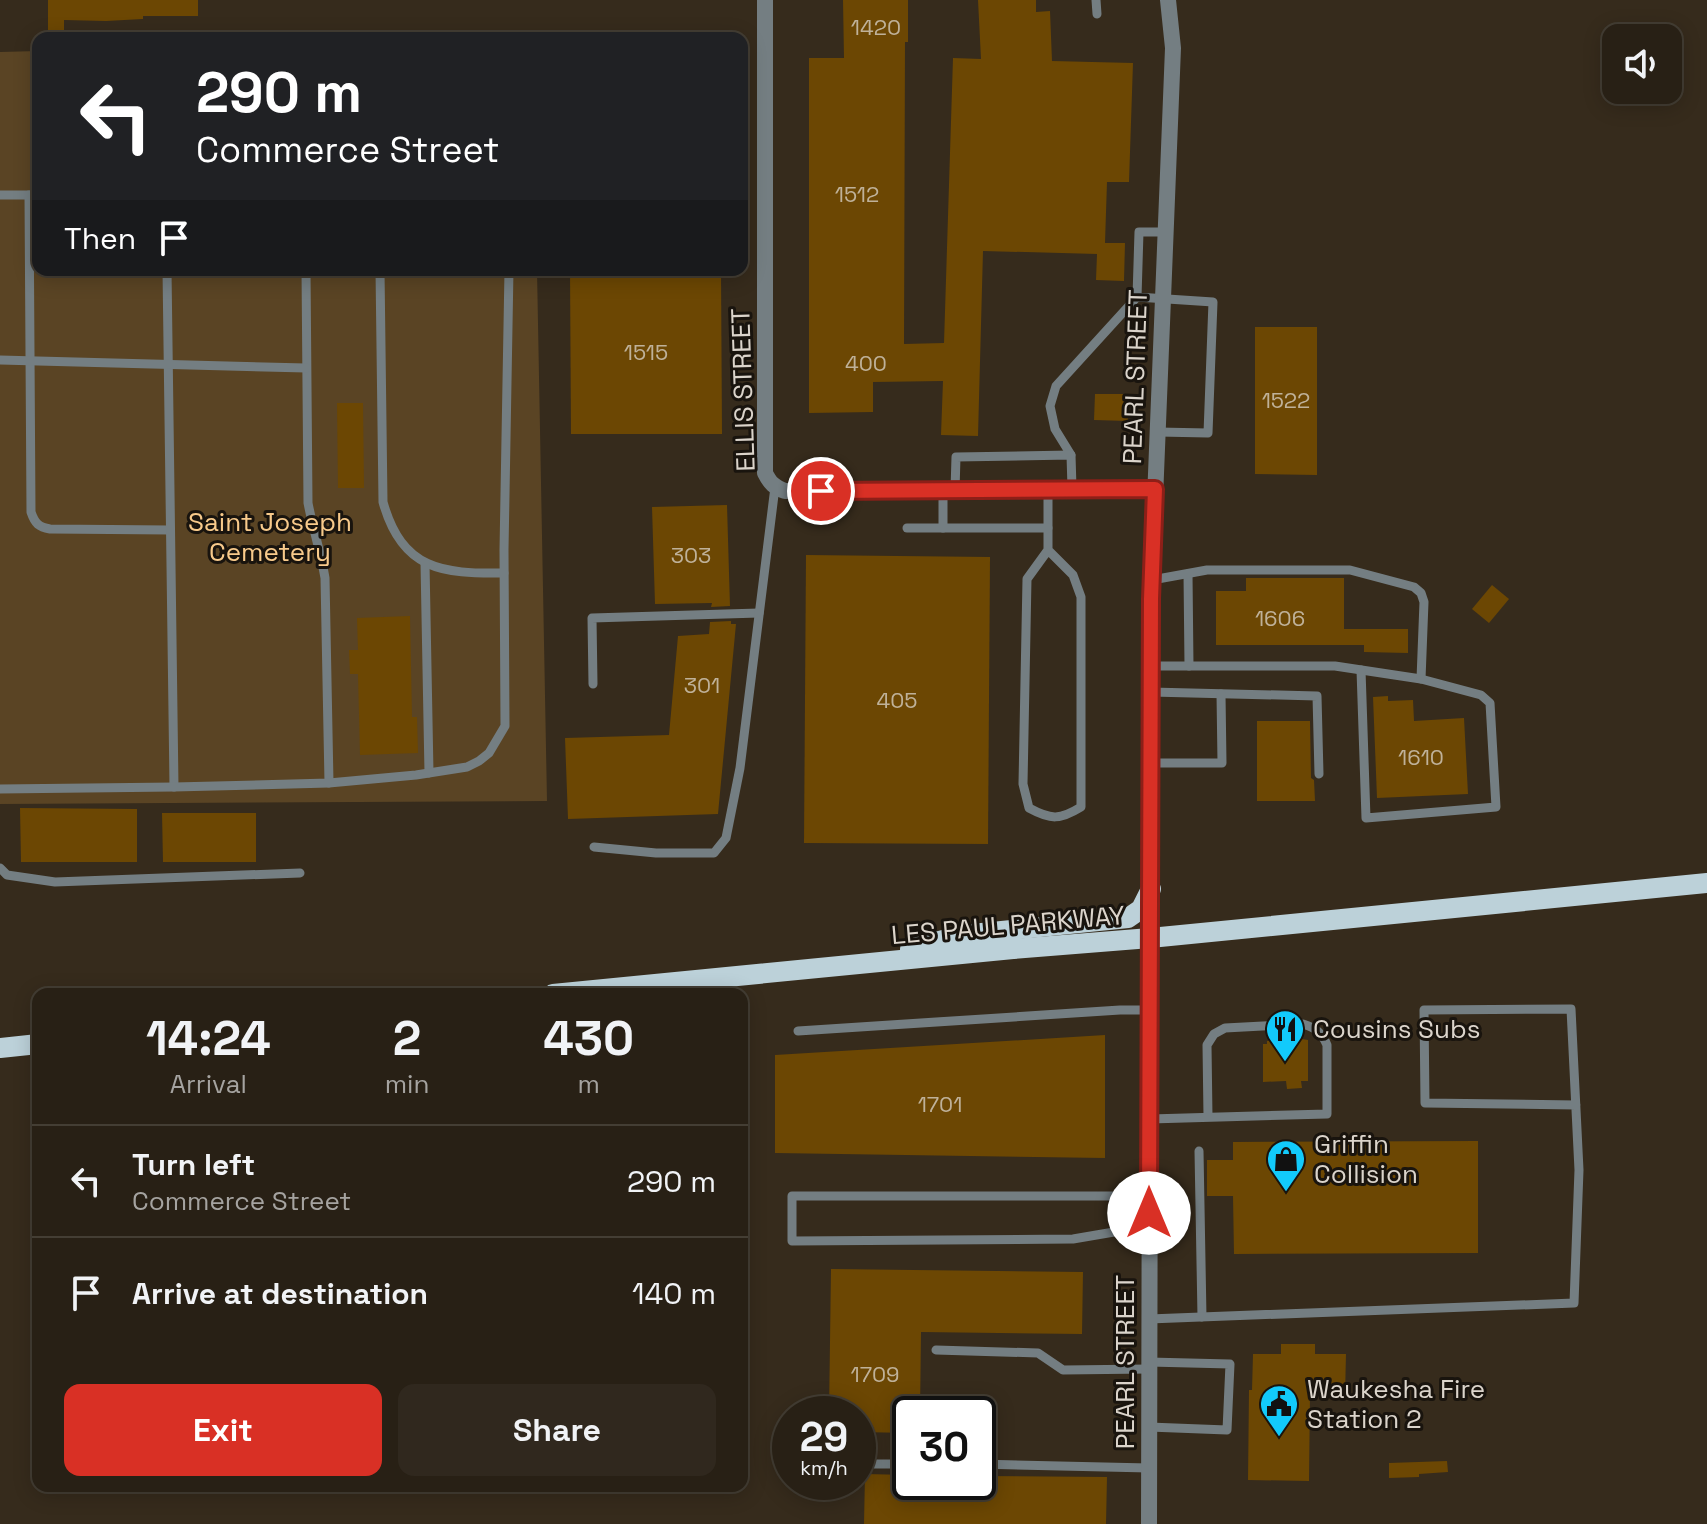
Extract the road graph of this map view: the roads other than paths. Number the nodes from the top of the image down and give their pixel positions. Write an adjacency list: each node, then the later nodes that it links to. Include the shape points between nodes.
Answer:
1 (765, 0): 21 (street, ELLIS STREET, via 765,473)
2 (1096, 0): 4 (lane)
3 (1168, 0): 7 (street, PEARL STREET, via 1173,48)
4 (1097, 14)
5 (0, 195): 6 (lane)
6 (32, 195)
7 (1165, 232): 13 (lane, via 1139,232); 14 (street, PEARL STREET)
8 (33, 276): 16 (lane)
9 (167, 276): 17 (lane)
10 (306, 276): 18 (lane)
11 (380, 276): 31 (lane, via 383,502 397,537)
12 (509, 276): 32 (lane)
13 (1137, 297): 14 (lane); 20 (lane, via 1056,386 1050,406 1055,429)
14 (1162, 298): 19 (street, PEARL STREET); 19 (lane, via 1213,302 1213,317 1208,433)
15 (0, 360): 16 (lane)
16 (31, 360): 17 (lane); 29 (lane, via 35,522 50,529)
17 (168, 363): 18 (lane); 29 (lane)
18 (306, 368): 46 (lane, via 308,503 325,578)
19 (1158, 432): 24 (street, PEARL STREET)
20 (1071, 455): 22 (lane); 25 (lane, via 956,457)
21 (775, 487): 25 (street); 35 (lane)
22 (1072, 488): 23 (street); 24 (street)
23 (1048, 489): 25 (street); 28 (lane)
24 (1155, 489): 34 (street, PEARL STREET)
25 (949, 490): 27 (lane)
26 (907, 528): 27 (lane)
27 (943, 528): 28 (lane)
28 (1048, 528): 30 (lane)
29 (170, 530): 47 (lane)
30 (1048, 550): 30 (lane, via 1073,575 1081,597 1081,807 1067,816 1046,817 1029,808 1023,784 1027,579)
31 (425, 563): 32 (lane, via 458,573); 44 (lane)
32 (504, 573): 44 (lane, via 505,726 479,761)
33 (1188, 574): 34 (lane); 37 (lane); 39 (lane, via 1350,570 1414,587 1424,602)
34 (1152, 580): 36 (street, PEARL STREET)
35 (759, 613): 40 (lane, via 592,618); 49 (lane, via 726,838 714,853)
36 (1151, 666): 37 (lane); 41 (street, PEARL STREET)
37 (1189, 666): 38 (lane)
38 (1361, 670): 39 (lane); 39 (lane, via 1366,818 1496,807 1490,703 1481,695)
39 (1421, 679)
40 (593, 684)
41 (1151, 692): 42 (lane); 43 (street, PEARL STREET)
42 (1221, 694): 43 (lane, via 1222,763); 45 (lane, via 1317,696)
43 (1151, 763): 53 (street, PEARL STREET)
44 (429, 773): 46 (lane)
45 (1319, 774)
46 (329, 783): 47 (lane)
47 (174, 787): 48 (lane)
48 (0, 789)
49 (594, 847)
50 (0, 868): 51 (lane, via 7,875 55,882)
51 (300, 873)
52 (1707, 883): 54 (main road, LES PAUL PARKWAY)
53 (1151, 889): 54 (street, PEARL STREET); 55 (main road, via 1141,909 1128,918 962,935)
54 (1150, 938): 55 (main road, LES PAUL PARKWAY); 57 (street, PEARL STREET)
55 (852, 965): 56 (main road, LES PAUL PARKWAY)
56 (615, 988)
57 (1150, 1010): 58 (lane); 63 (street, PEARL STREET)
58 (798, 1031)
59 (32, 1045): 60 (main road)
60 (0, 1048)
61 (1576, 1105): 61 (lane, via 1571,1009 1424,1010 1425,1103); 67 (lane, via 1574,1303)
62 (1208, 1117): 62 (lane, via 1327,1114 1323,1035 1303,1024 1225,1028 1214,1034 1207,1045); 63 (lane)
63 (1150, 1119): 65 (street, PEARL STREET)
64 (1199, 1151): 67 (lane)
65 (1149, 1196): 66 (street, PEARL STREET); 66 (lane, via 792,1196 792,1241 1073,1239)
66 (1149, 1231): 68 (street, PEARL STREET)
67 (1202, 1317): 68 (lane)
68 (1149, 1319): 70 (street, PEARL STREET)
69 (936, 1350): 70 (lane, via 1038,1353 1063,1370)
70 (1149, 1365): 71 (street, PEARL STREET); 71 (lane, via 1230,1364 1227,1430)
71 (1149, 1427): 73 (street, PEARL STREET)
72 (996, 1464): 73 (lane)
73 (1149, 1468): 74 (street, PEARL STREET)
74 (1149, 1524)

